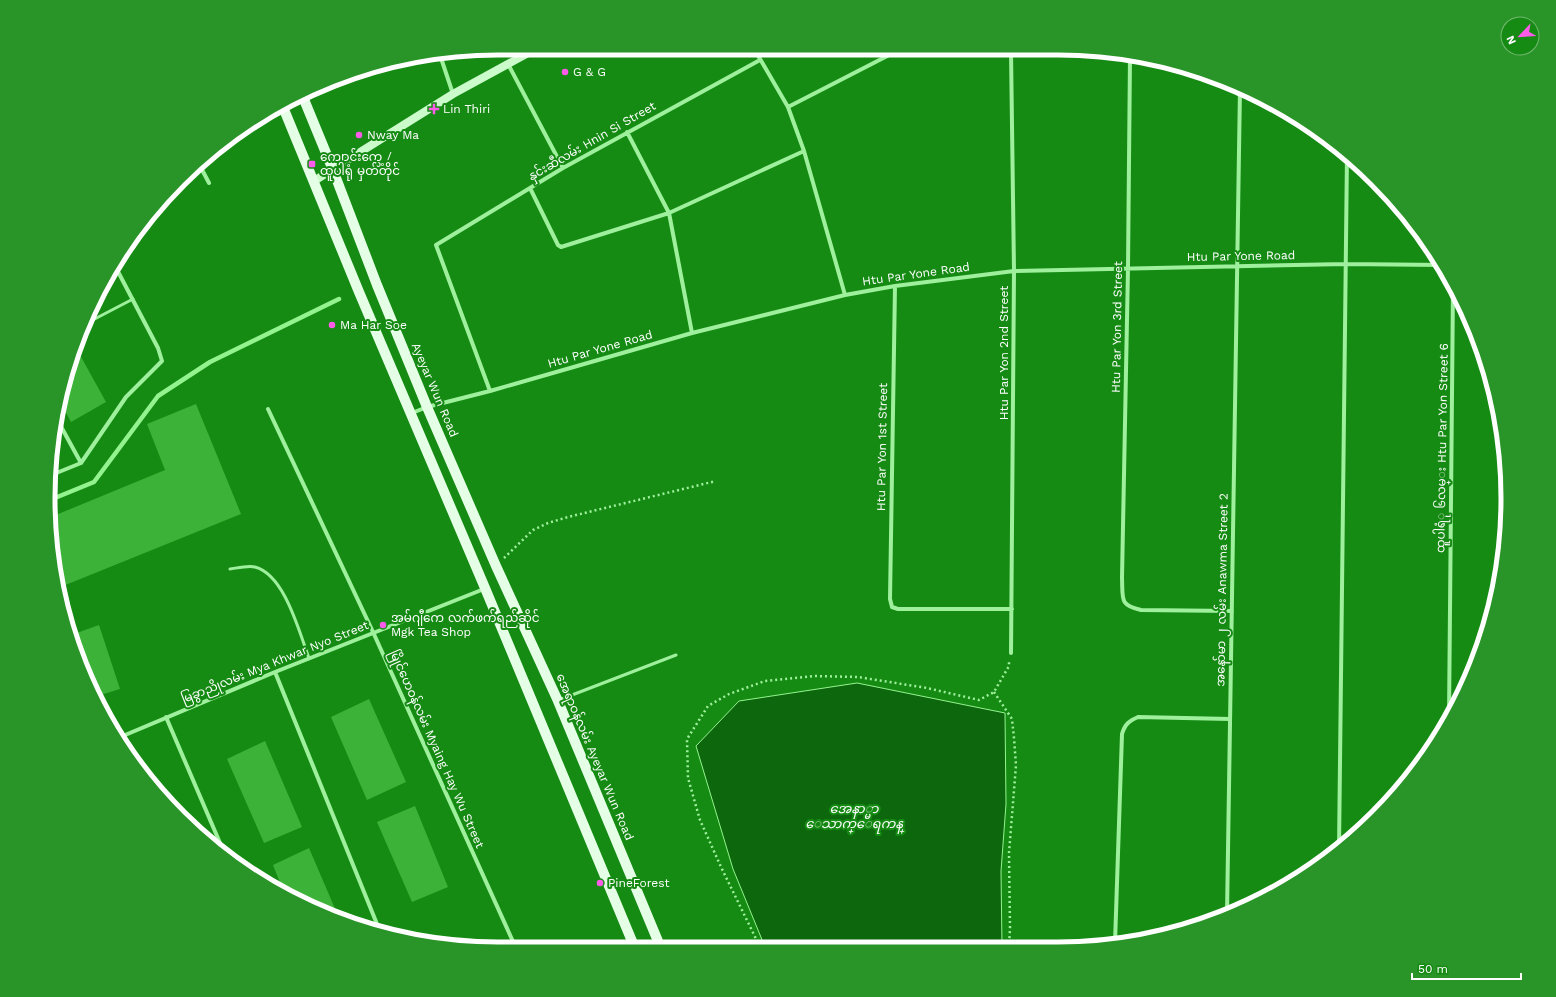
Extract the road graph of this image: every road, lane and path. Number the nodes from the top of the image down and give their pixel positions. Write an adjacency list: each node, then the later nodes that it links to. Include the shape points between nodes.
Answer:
1 (524, 55): 8 (main road)
2 (758, 55): 6 (street)
3 (889, 55): 12 (street)
4 (1012, 55): 29 (street, Htu Par Yon 2nd Street)
5 (441, 59): 9 (street)
6 (760, 60): 12 (street); 14 (street, နှင်းဆီလမ်း Hnin Si Street)
7 (1130, 62): 27 (street, Htu Par Yon 3rd Street)
8 (508, 64): 9 (main road); 17 (street)
9 (453, 94): 19 (main road)
10 (1240, 95): 26 (street, အနော်မာ ၂ လမ်း Anawma Street 2)
11 (304, 100): 19 (main road, Ayeyar Wun Road)
12 (788, 107): 15 (street)
13 (284, 110): 20 (main road)
14 (627, 132): 17 (street, နှင်းဆီလမ်း Hnin Si Street); 23 (street)
15 (804, 152): 23 (street); 31 (street)
16 (1347, 163): 24 (street)
17 (563, 168): 22 (street, နှင်းဆီလမ်း Hnin Si Street)
18 (202, 169): 21 (street)
19 (333, 170): 20 (main road); 37 (main road, Ayeyar Wun Road)
20 (314, 181): 39 (main road)
21 (209, 183)
22 (530, 188): 23 (street, via 561,247); 36 (street, နှင်းဆီလမ်း Hnin Si Street, via 436,245)
23 (669, 213): 35 (street)
24 (1346, 264): 25 (street, Htu Par Yone Road); 26 (street, Htu Par Yone Road); 61 (street)
25 (1434, 265)
26 (1237, 266): 27 (street, Htu Par Yone Road); 49 (street, အနော်မာ ၂ လမ်း Anawma Street 2)
27 (1128, 268): 29 (street, Htu Par Yone Road); 49 (street, Htu Par Yon 3rd Street, via 1123,599 1130,608 1141,610)
28 (118, 271): 33 (street)
29 (1014, 271): 30 (street, Htu Par Yone Road); 48 (street, Htu Par Yon 2nd Street)
30 (895, 286): 31 (street, Htu Par Yone Road); 48 (street, Htu Par Yon 1st Street, via 890,599 892,607)
31 (845, 295): 35 (street, Htu Par Yone Road)
32 (1453, 298): 57 (street, ထူပါရံု ၆လမ္း Htu Par Yon Street 6)
33 (133, 300): 34 (lane); 41 (street, via 162,361 126,397)
34 (93, 320)
35 (692, 334): 36 (street, Htu Par Yone Road)
36 (490, 391): 37 (street, Htu Par Yone Road)
37 (427, 407): 39 (street, Htu Par Yone Road); 44 (main road, Ayeyar Wun Road)
38 (268, 409): 50 (street, မြိုင်ဟေဝန်လမ်း Myaing Hay Wu Street)
39 (410, 414): 47 (main road)
40 (61, 427): 41 (street)
41 (81, 463): 42 (street)
42 (56, 473)
43 (716, 481): 44 (path, via 548,523 533,530)
44 (496, 566): 46 (main road, Ayeyar Wun Road)
45 (230, 569): 53 (lane, via 255,567 271,576 284,593)
46 (503, 580): 56 (main road, အေရာဝန်လမ်း Ayeyar Wun Road)
47 (485, 588): 50 (street, မြခွာညိုလမ်း Mya Khwar Nyo Street); 67 (main road)
48 (1012, 609): 51 (street, Htu Par Yon 2nd Street)
49 (1232, 611): 59 (street, အနော်မာ ၂ လမ်း Anawma Street 2)
50 (373, 632): 53 (street, မြခွာညိုလမ်း Mya Khwar Nyo Street); 66 (street, မြိုင်ဟေဝန်လမ်း Myaing Hay Wu Street)
51 (1011, 653): 55 (path, via 1009,666)
52 (676, 655): 56 (lane)
53 (309, 658): 54 (street, မြခွာညိုလမ်း Mya Khwar Nyo Street)
54 (275, 672): 58 (street, မြခွာညိုလမ်း Mya Khwar Nyo Street); 64 (street)
55 (994, 692): 69 (path, via 979,700 866,678 814,676 765,681 729,694 708,706 687,739 688,778 700,820); 70 (path, via 1012,719 1016,764 1008,853)
56 (558, 701): 68 (main road, အေရာဝန်လမ်း Ayeyar Wun Road)
57 (1449, 706)
58 (166, 718): 60 (street, မြခွာညိုလမ်း Mya Khwar Nyo Street); 62 (street)
59 (1230, 719): 63 (street, အနော်မာ ၂ လမ်း Anawma Street 2); 65 (street, via 1138,717 1124,727)
60 (124, 736)
61 (1339, 841)
62 (220, 843)
63 (1227, 908)
64 (377, 925)
65 (1115, 938)
66 (513, 942)
67 (632, 942)
68 (658, 942)
69 (758, 942)
70 (1009, 942)

